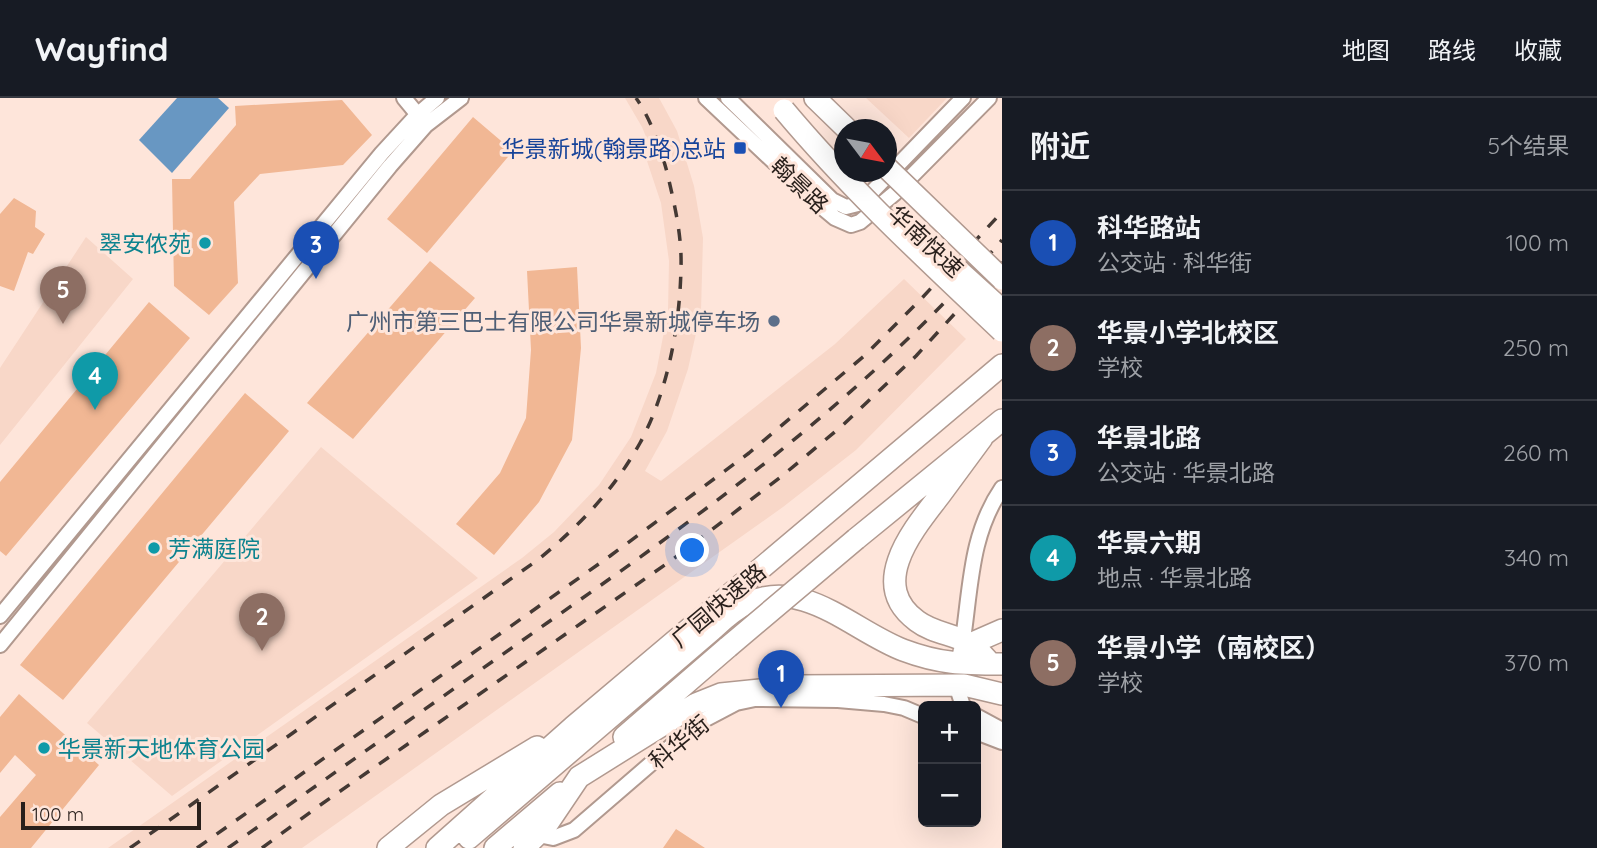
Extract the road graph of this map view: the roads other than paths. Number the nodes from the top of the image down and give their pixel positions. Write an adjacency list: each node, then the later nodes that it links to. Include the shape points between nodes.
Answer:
1 (404, 98): 11 (street)
2 (437, 98): 11 (street)
3 (461, 98): 11 (street)
4 (706, 98): 9 (street, 翰景路)
5 (814, 98): 10 (highway)
6 (963, 98): 9 (street, 翰景路, via 867,197 846,207 832,200)
7 (989, 98): 9 (street, 翰景路, via 895,193 850,225 823,208)
8 (778, 104): 12 (highway, bridge); 17 (highway, bridge, via 835,170)
9 (731, 107)
10 (836, 119)
11 (421, 120): 22 (street, via 253,308); 25 (street, via 390,166)
12 (834, 156)
13 (897, 177): 15 (highway, 华南快速, bridge)
14 (862, 182): 16 (highway, 华南快速, bridge)
15 (1002, 279)
16 (1002, 310)
17 (1002, 331)
18 (1002, 365): 31 (highway, 广园快速路)
19 (1002, 420): 20 (highway, 广园快速路)
20 (982, 438): 24 (highway, via 905,545 894,586 901,604 916,621 937,632); 35 (highway, 广园快速路, bridge, via 918,486)
21 (1002, 488): 24 (street, via 978,537)
22 (0, 616)
23 (1001, 632): 24 (highway)
24 (967, 638): 26 (highway); 27 (highway)
25 (0, 645)
26 (953, 664): 27 (highway); 39 (highway, via 900,649 820,605 784,596 756,599 712,629)
27 (997, 664)
28 (1002, 694): 35 (highway, via 964,685 797,686 721,694 696,704)
29 (918, 714): 36 (street, 科华街, via 884,704 838,700 736,703 698,723 574,830)
30 (981, 719): 32 (street)
31 (573, 727): 37 (highway, via 441,805); 38 (highway, 广园快速路)
32 (1002, 730)
33 (981, 734): 34 (street)
34 (1002, 742)
35 (579, 777): 36 (highway); 40 (highway, 广园快速路)
36 (531, 842)
37 (388, 848)
38 (437, 848)
39 (457, 848)
40 (495, 848)

